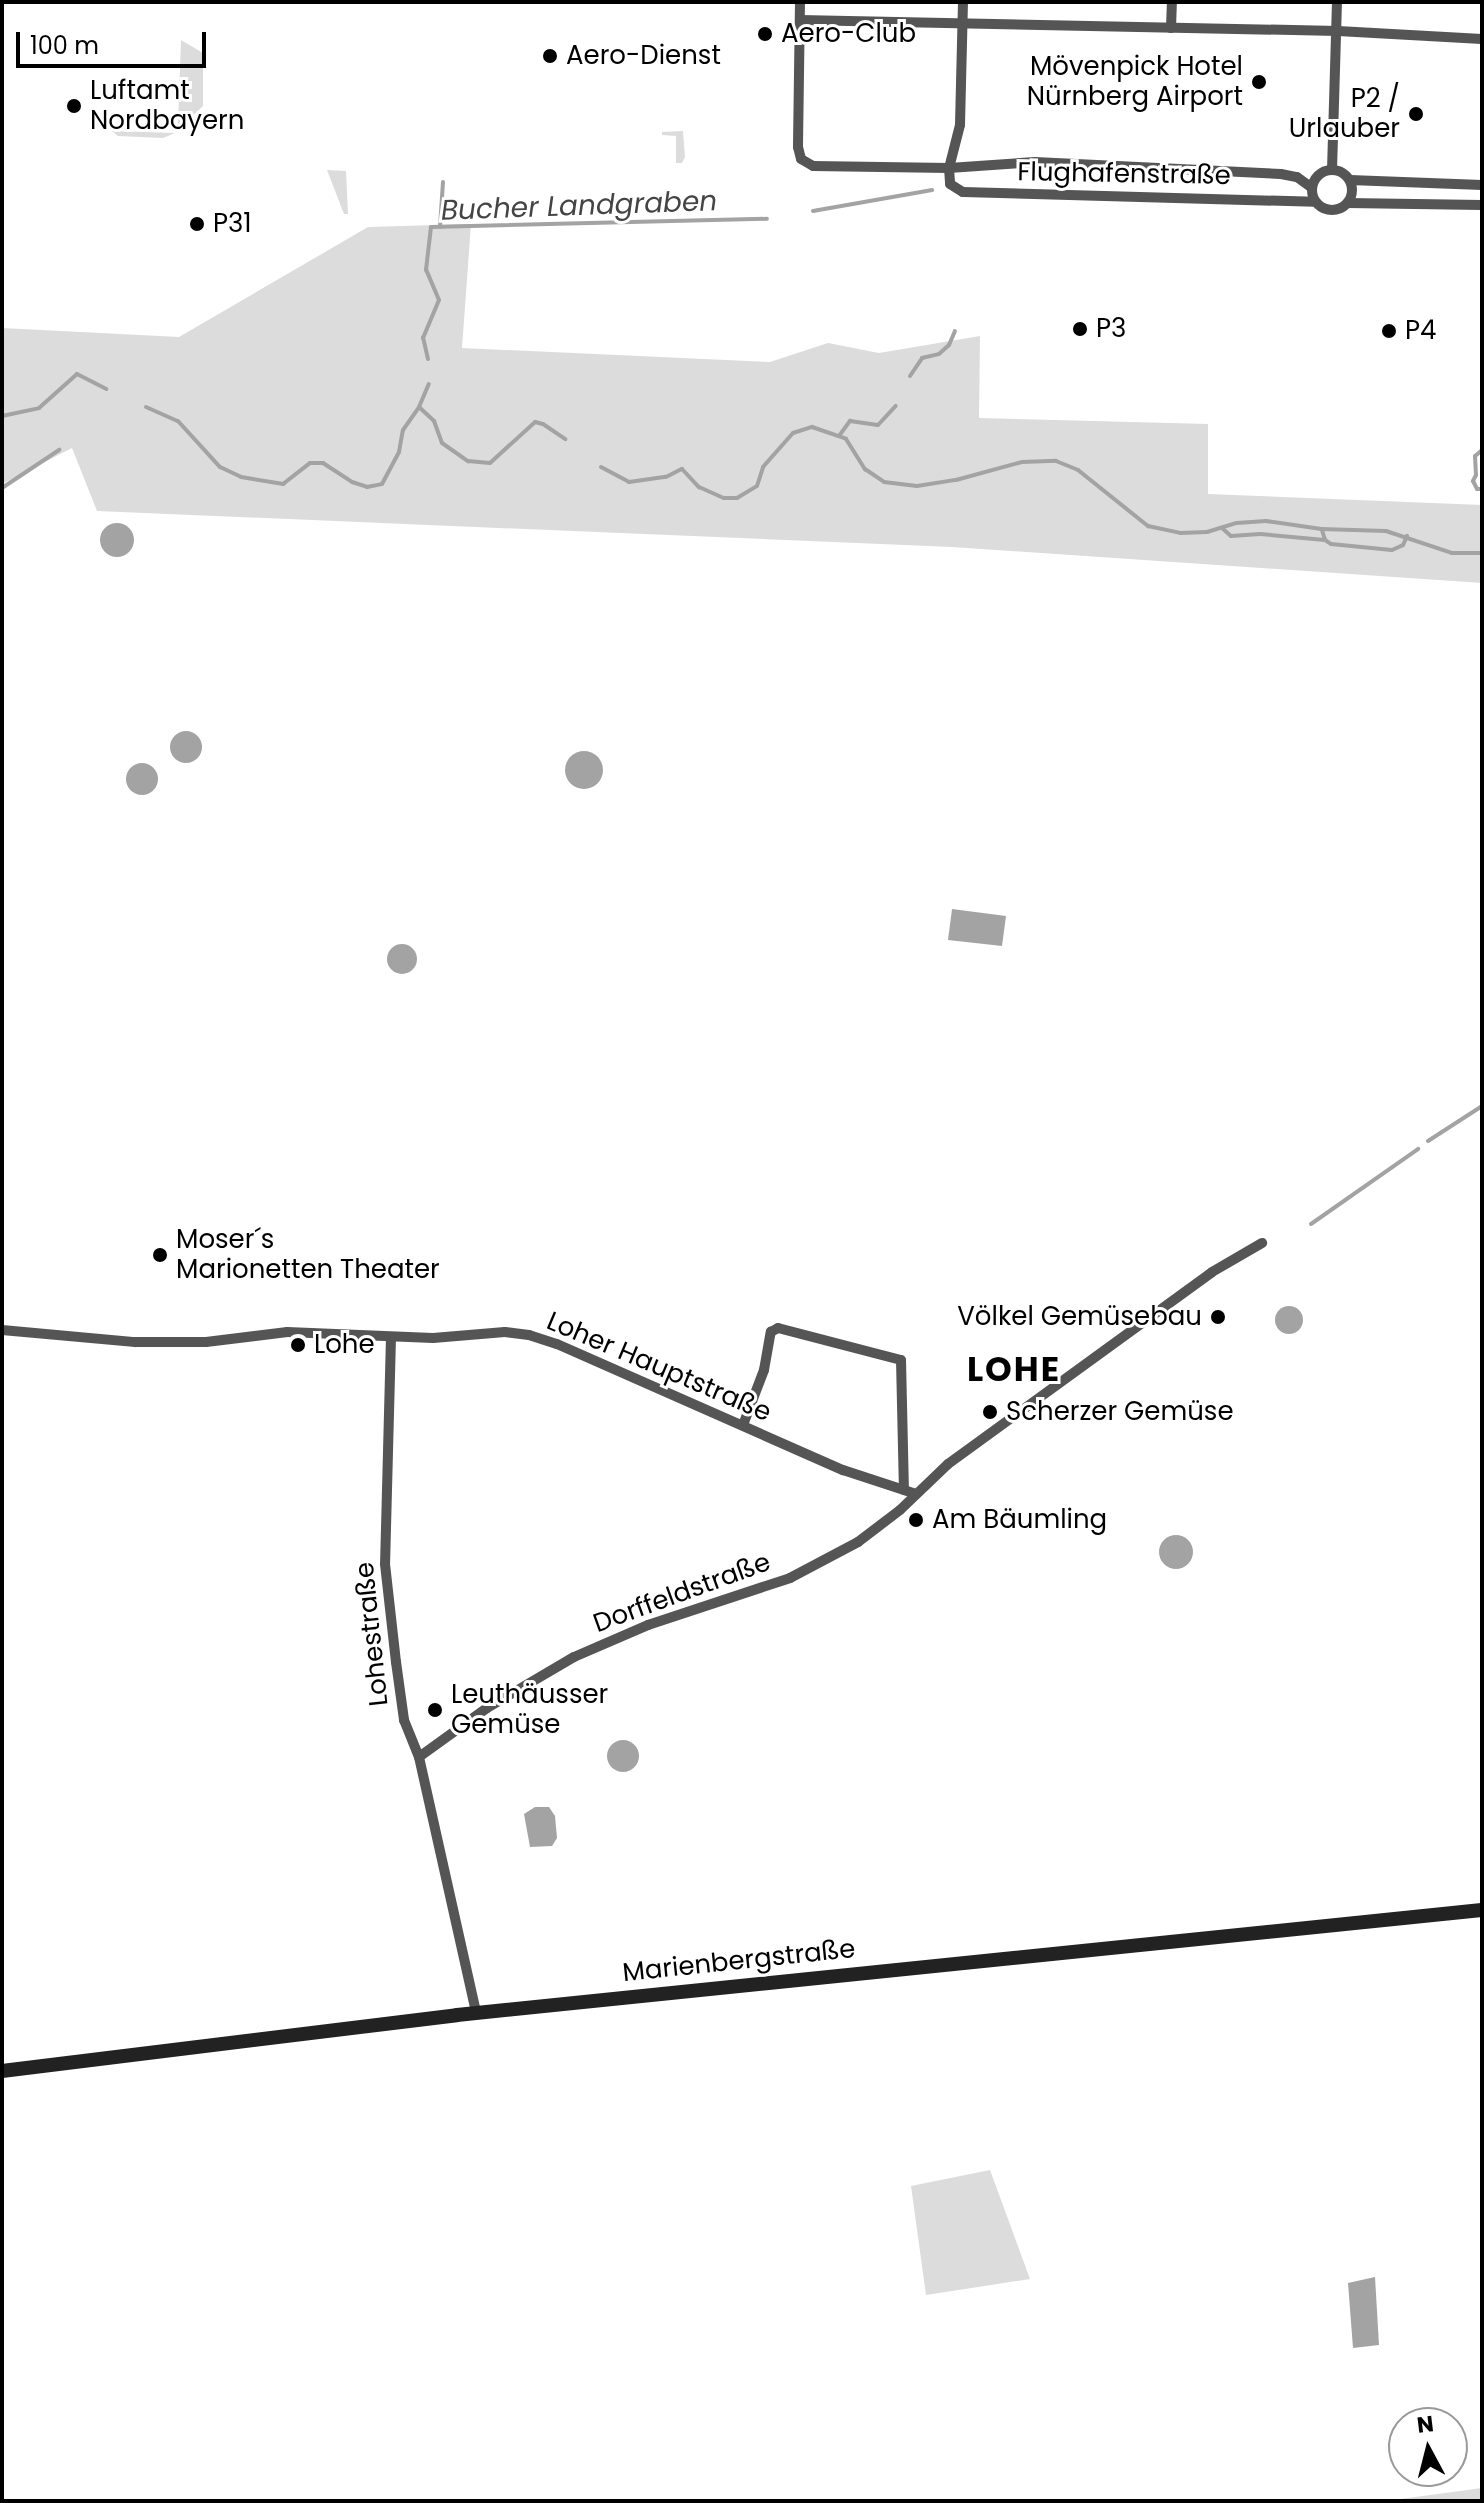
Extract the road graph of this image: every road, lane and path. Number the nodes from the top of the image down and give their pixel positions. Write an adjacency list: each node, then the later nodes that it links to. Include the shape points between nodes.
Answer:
1 (800, 2): 5 (street, Flughafenstraße)
2 (963, 2): 6 (street)
3 (1172, 2): 7 (street)
4 (1337, 2): 8 (street)
5 (800, 20): 6 (street); 10 (street, Flughafenstraße, via 801,159 813,166)
6 (963, 23): 7 (street); 10 (street, via 960,125)
7 (1171, 28): 8 (street)
8 (1338, 31): 9 (street); 11 (street)
9 (1482, 39)
10 (949, 168): 14 (street, Flughafenstraße, via 1035,162 1281,174); 15 (street, Flughafenstraße, via 950,184 963,192)
11 (1332, 170): 12 (street); 14 (street, via 1316,177)
12 (1350, 180): 13 (street); 16 (street)
13 (1482, 185)
14 (1311, 187): 15 (street)
15 (1315, 202): 16 (street, Flughafenstraße, via 1329,210)
16 (1348, 203): 17 (street, Flughafenstraße)
17 (1482, 205)
18 (1262, 1243): 23 (street, Dorffeldstraße, via 1212,1272 973,1446)
19 (2, 1330): 20 (street, Loher Hauptstraße, via 135,1342 206,1342 287,1332)
20 (391, 1337): 21 (street, Loher Hauptstraße, via 529,1335); 24 (street, Lohestraße, via 385,1564 404,1720)
21 (743, 1425): 22 (street, Loher Hauptstraße, via 843,1470); 22 (street, via 764,1370 771,1332 778,1328 901,1360)
22 (904, 1490): 23 (street, Loher Hauptstraße)
23 (916, 1494): 24 (street, Dorffeldstraße, via 866,1536 813,1567 586,1652 487,1708)
24 (419, 1757): 26 (street, Lohestraße)
25 (1482, 1910): 26 (main road, Marienbergstraße)
26 (476, 2013): 27 (main road, Marienbergstraße)
27 (2, 2071)

